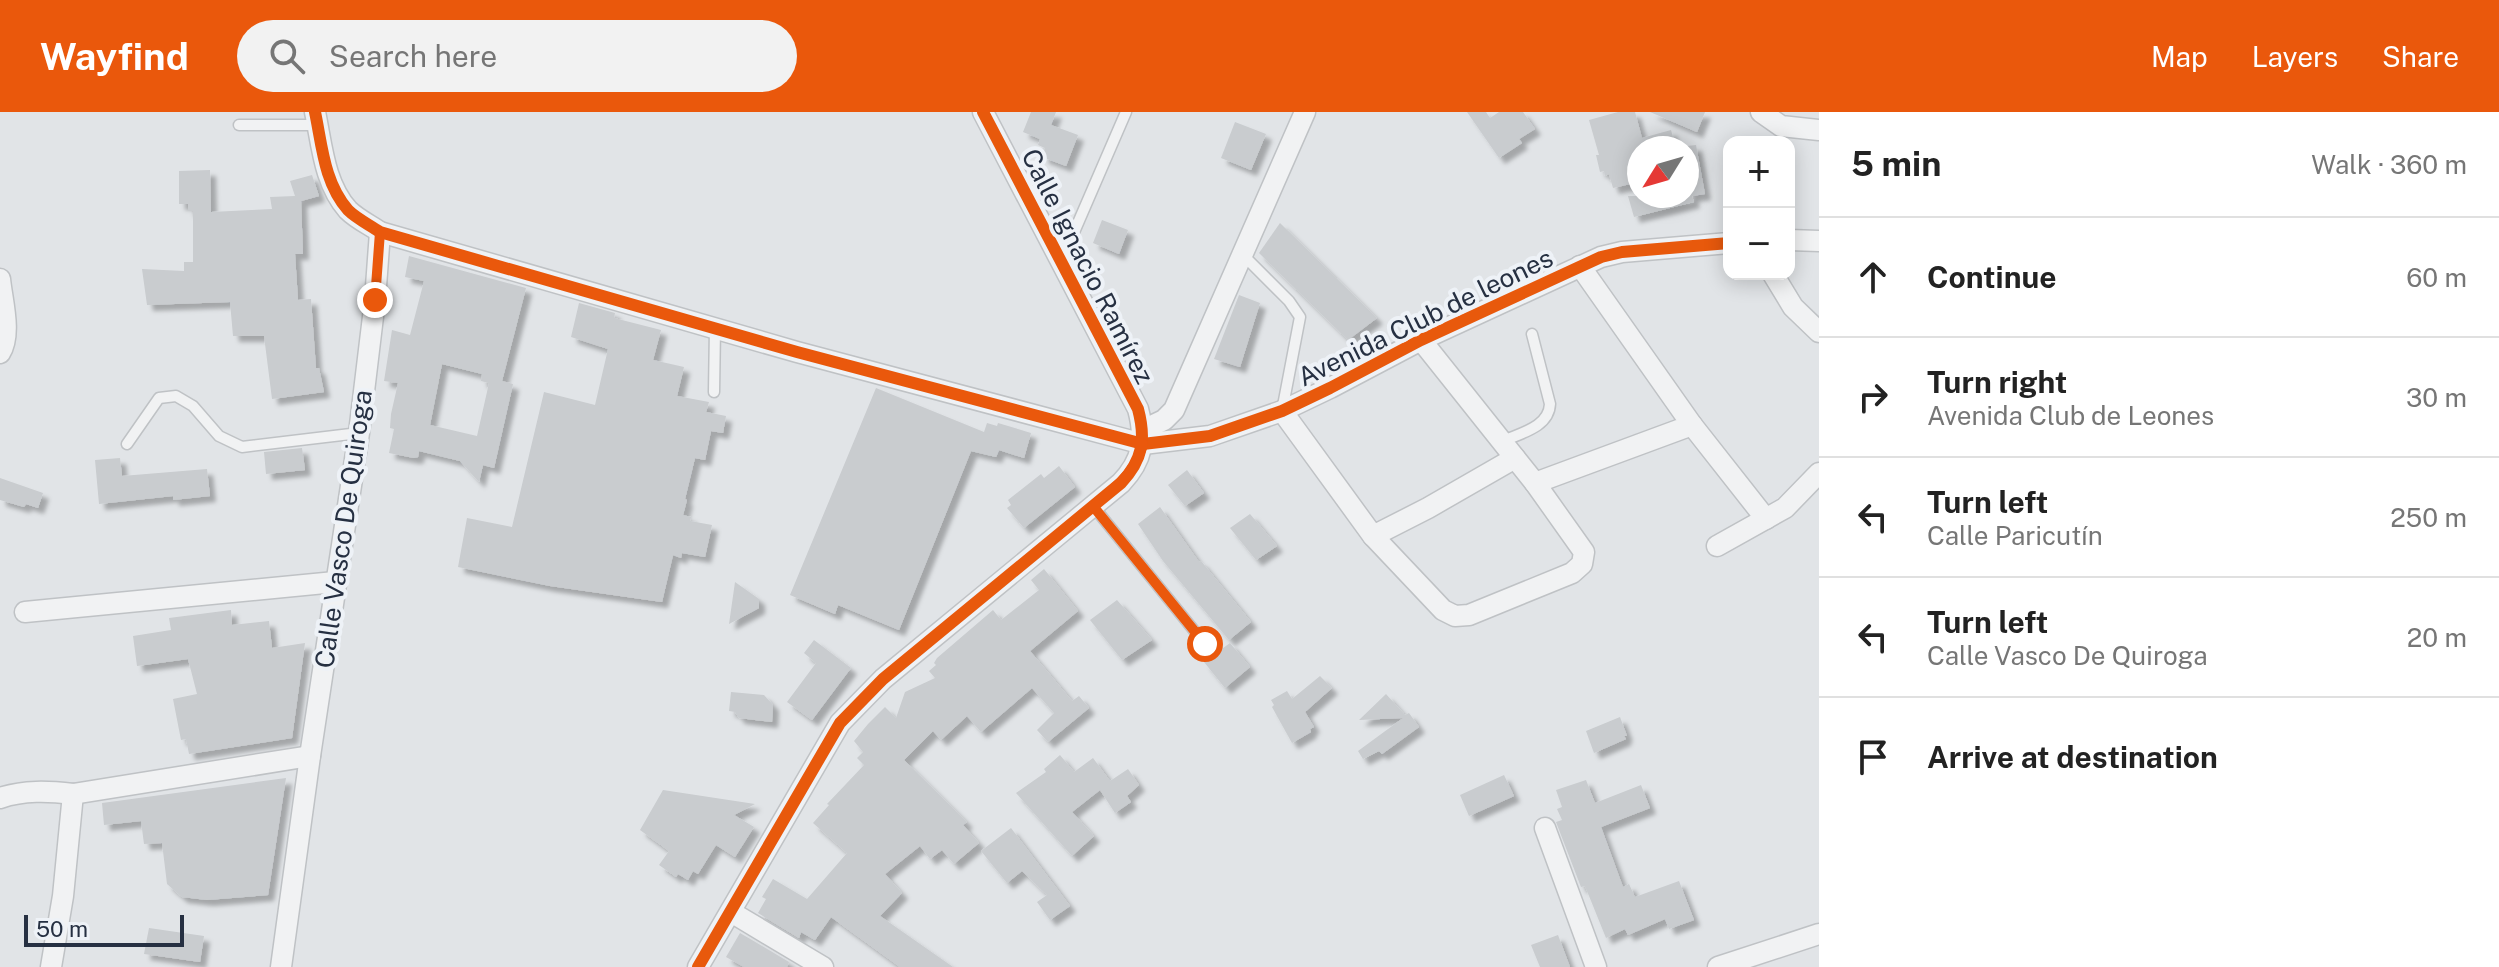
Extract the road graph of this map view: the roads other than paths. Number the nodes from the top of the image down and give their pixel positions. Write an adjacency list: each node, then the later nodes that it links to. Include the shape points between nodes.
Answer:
1 (983, 112): 13 (street, Calle Ignacio Ramírez)
2 (1126, 112): 13 (lane)
3 (1305, 112): 12 (street)
4 (1761, 112): 7 (street, via 1781,126)
5 (316, 119): 6 (lane); 8 (street, via 336,192 349,211)
6 (239, 125)
7 (1819, 130)
8 (380, 232): 17 (street); 25 (street, Calle Vasco De Quiroga)
9 (1795, 240): 10 (street)
10 (1819, 241)
11 (1723, 244): 14 (street, Avenida Club de leones, via 1622,252)
12 (1243, 255): 23 (lane, via 1300,317); 26 (street, via 1174,410)
13 (1062, 260): 26 (street, Calle Ignacio Ramírez, via 1138,409)
14 (1580, 266): 20 (street, Avenida Club de leones); 24 (street)
15 (0, 279): 21 (street, via 5,326)
16 (1777, 280): 18 (street, via 1793,307)
17 (715, 328): 22 (lane); 26 (street)
18 (1819, 332)
19 (1532, 334): 28 (lane, via 1550,415)
20 (1421, 340): 23 (street, Avenida Club de leones); 28 (street)
21 (0, 353)
22 (714, 392)
23 (1282, 411): 26 (street, Avenida Club de leones, via 1210,436); 33 (street)
24 (1692, 425): 30 (street); 32 (street)
25 (359, 433): 27 (lane, via 242,447 219,436 193,406 176,396 159,398); 35 (street, Calle Vasco De Quiroga)
26 (1143, 437): 31 (street, via 1131,473)
27 (127, 444)
28 (1509, 450): 30 (street); 33 (street, via 1428,508)
29 (1819, 473): 32 (street, via 1785,508)
30 (1535, 483): 33 (street, via 1584,552 1582,564 1572,573 1469,615 1443,610)
31 (1093, 506): 37 (lane); 42 (street, via 840,723)
32 (1766, 519): 34 (street)
33 (1373, 536)
34 (1717, 546)
35 (335, 582): 36 (street); 38 (street, Calle Vasco De Quiroga)
36 (25, 612)
37 (1205, 644)
38 (310, 756): 39 (street); 45 (street, Calle Vasco De Quiroga)
39 (73, 794): 40 (street, via 44,791); 44 (street)
40 (0, 798)
41 (1545, 828): 48 (street)
42 (731, 912): 46 (street); 47 (street)
43 (1819, 934): 49 (street)
44 (51, 967)
45 (281, 967)
46 (698, 967)
47 (823, 967)
48 (1596, 967)
49 (1718, 967)

